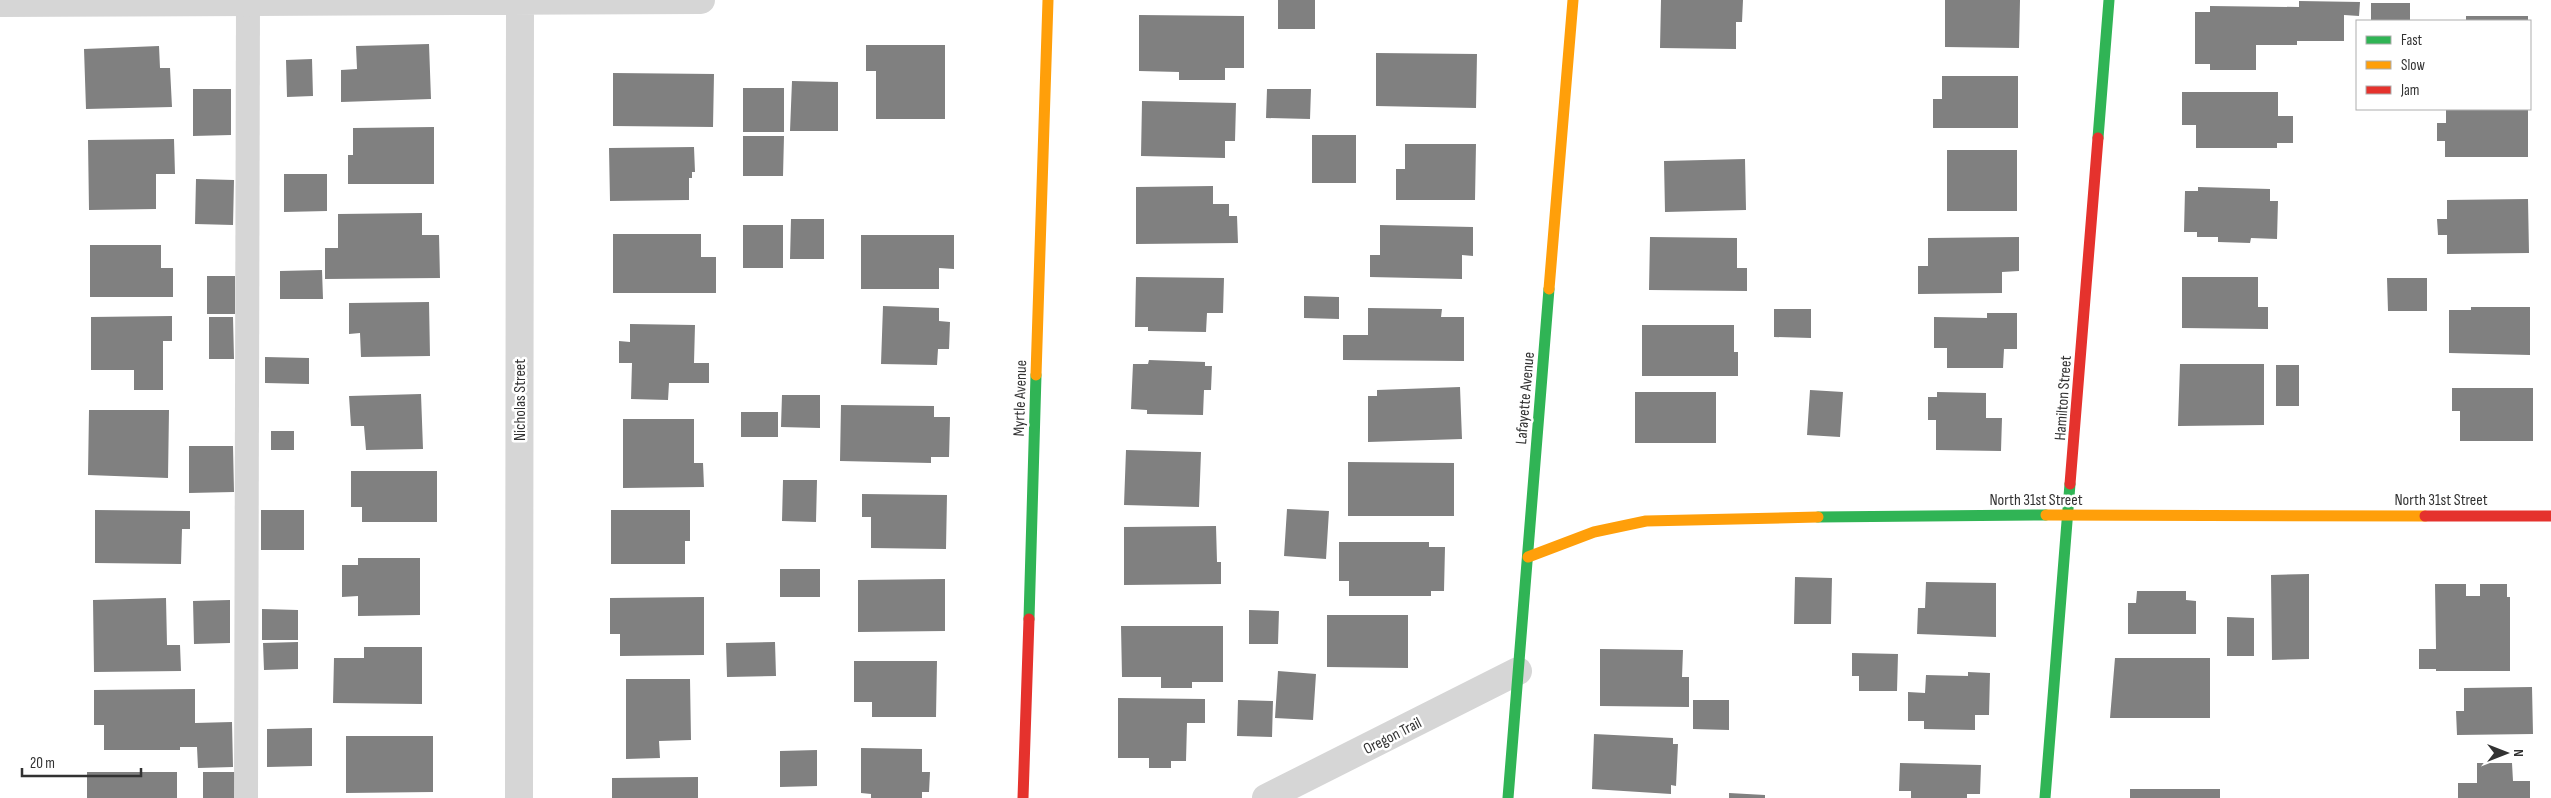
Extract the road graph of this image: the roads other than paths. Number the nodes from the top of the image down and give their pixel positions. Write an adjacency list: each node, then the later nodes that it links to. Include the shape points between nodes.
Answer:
1 (701, 0): 6 (street)
2 (1048, 0): 14 (street, Myrtle Avenue)
3 (1573, 0): 10 (street, Lafayette Avenue)
4 (2110, 0): 8 (street, Hamilton Street)
5 (248, 1): 6 (street); 7 (street); 12 (lane)
6 (520, 1): 13 (street, Nicholas Street)
7 (0, 2)
8 (2070, 515): 9 (street, North 31st Street); 10 (street, North 31st Street, via 1638,520 1600,529); 17 (street, Hamilton Street)
9 (2551, 516)
10 (1528, 557): 11 (street, Lafayette Avenue)
11 (1518, 671): 15 (street, Oregon Trail); 16 (street, Lafayette Avenue)
12 (246, 798)
13 (519, 798)
14 (1023, 798)
15 (1266, 798)
16 (1508, 798)
17 (2045, 798)

